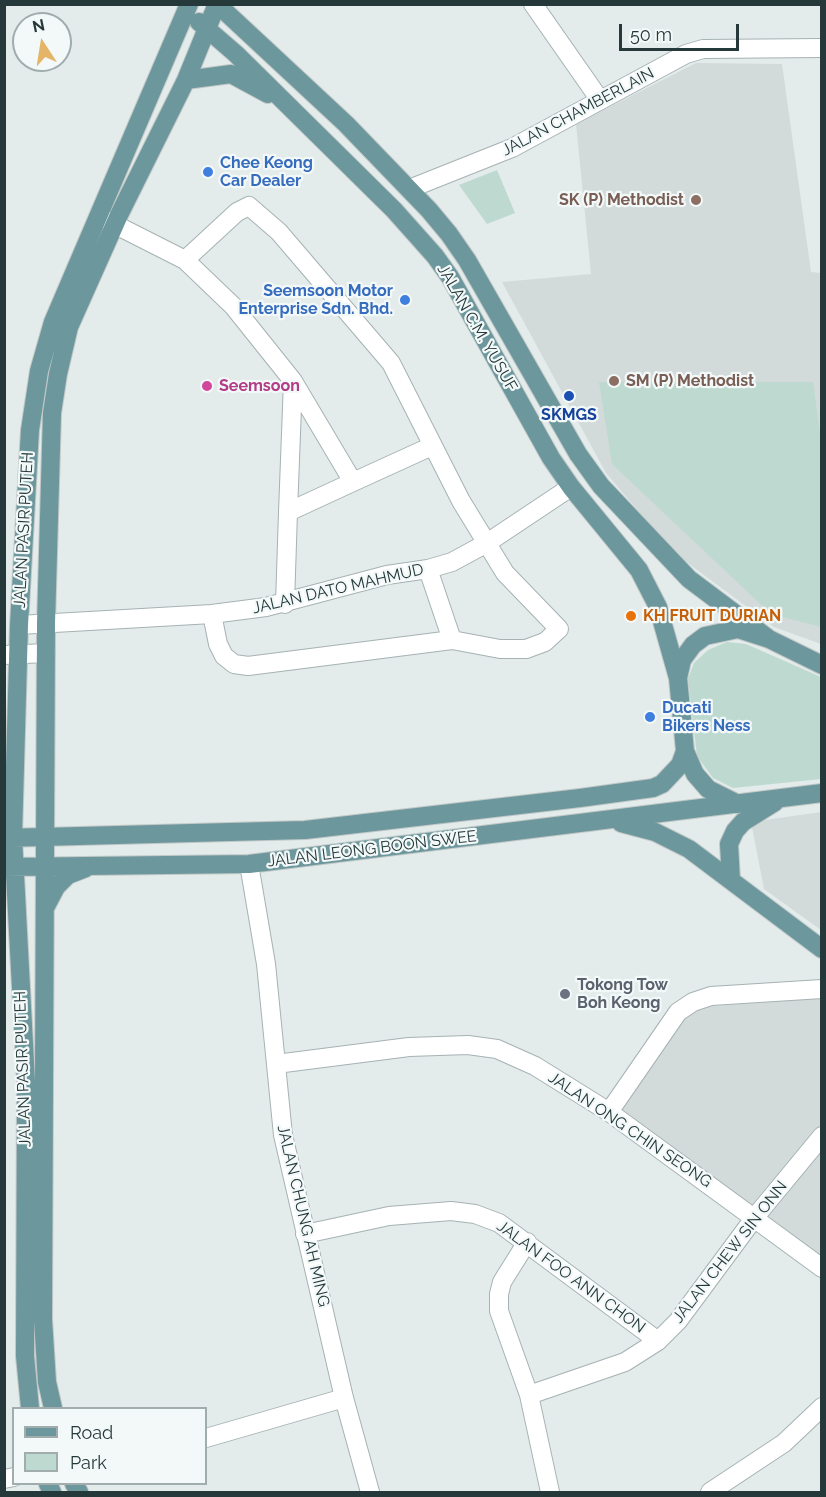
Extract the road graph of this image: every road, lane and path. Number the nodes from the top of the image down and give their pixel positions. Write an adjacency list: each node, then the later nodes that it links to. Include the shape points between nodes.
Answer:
1 (533, 4): 7 (street)
2 (217, 5): 4 (main road, JALAN PASIR PUTEH); 9 (main road, JALAN C.M. YUSUF, via 346,124)
3 (189, 6): 4 (main road, JALAN C.M. YUSUF); 10 (main road, JALAN PASIR PUTEH)
4 (207, 29): 6 (main road, JALAN PASIR PUTEH); 8 (main road, JALAN C.M. YUSUF)
5 (822, 48): 7 (street, JALAN CHAMBERLAIN, via 703,50 686,54)
6 (186, 80): 8 (main road, via 231,74); 10 (main road, JALAN PASIR PUTEH)
7 (600, 100): 9 (street, JALAN CHAMBERLAIN, via 508,150)
8 (290, 107): 15 (main road, JALAN C.M. YUSUF, via 435,256)
9 (409, 189): 23 (main road, JALAN C.M. YUSUF, via 467,260 553,412 601,486 689,579)
10 (107, 220): 11 (street); 21 (main road, JALAN PASIR PUTEH, via 69,327 52,413); 22 (main road, JALAN PASIR PUTEH, via 53,322 39,370 30,430)
11 (185, 260): 12 (street, via 233,306); 13 (street, via 237,212 249,206 279,232 391,363)
12 (293, 381): 14 (street); 16 (street)
13 (432, 446): 14 (street); 17 (street)
14 (353, 482): 16 (street)
15 (571, 487): 17 (street, JALAN DATO MAHMUD); 28 (main road, JALAN C.M. YUSUF, via 639,570 658,607)
16 (288, 512): 19 (street)
17 (487, 543): 18 (street, JALAN DATO MAHMUD, via 452,562); 24 (street, via 505,573 559,629 545,642 526,649 500,649)
18 (428, 569): 19 (street, JALAN DATO MAHMUD, via 387,575); 24 (street)
19 (285, 604): 20 (street, JALAN DATO MAHMUD)
20 (212, 614): 21 (street, JALAN DATO MAHMUD); 24 (street, via 224,656 234,664 248,666)
21 (46, 623): 22 (street, JALAN DATO MAHMUD); 25 (main road, JALAN PASIR PUTEH)
22 (19, 625): 26 (main road, JALAN PASIR PUTEH)
23 (769, 639): 27 (main road); 28 (main road, via 738,629 705,636 682,660)
24 (452, 640)
25 (46, 653): 26 (street); 32 (main road, JALAN PASIR PUTEH)
26 (11, 655): 30 (main road, JALAN PASIR PUTEH)
27 (822, 665)
28 (678, 678): 29 (main road, JALAN C.M. YUSUF)
29 (685, 751): 34 (main road, via 695,774 708,789); 38 (main road, JALAN LEONG BOON SWEE, via 680,765 662,784 643,790 305,830)
30 (15, 792): 35 (main road); 39 (main road, JALAN PASIR PUTEH)
31 (822, 793): 33 (main road, JALAN LEONG BOON SWEE)
32 (45, 794): 37 (main road, JALAN PASIR PUTEH); 38 (main road, via 62,826)
33 (783, 798): 34 (main road, JALAN LEONG BOON SWEE); 44 (main road, via 750,817 735,831 729,844)
34 (738, 804): 36 (main road, JALAN LEONG BOON SWEE)
35 (4, 814)
36 (614, 821): 40 (main road, JALAN LEONG BOON SWEE); 44 (main road, via 655,832 689,849)
37 (45, 836): 38 (main road, JALAN LEONG BOON SWEE); 39 (main road, JALAN LEONG BOON SWEE); 42 (main road, JALAN PASIR PUTEH)
38 (83, 836)
39 (9, 837): 41 (main road, JALAN PASIR PUTEH)
40 (249, 864): 43 (main road, JALAN LEONG BOON SWEE); 50 (street, JALAN CHUNG AH MING, via 266,964)
41 (9, 866): 42 (main road, JALAN LEONG BOON SWEE); 46 (main road, JALAN PASIR PUTEH)
42 (45, 866): 43 (main road, JALAN LEONG BOON SWEE); 47 (main road, JALAN PASIR PUTEH)
43 (91, 866): 47 (main road, via 68,875 56,887)
44 (731, 880): 48 (main road)
45 (4, 888): 46 (main road)
46 (15, 905): 60 (main road, JALAN PASIR PUTEH, via 26,1082 25,1356)
47 (45, 909): 61 (main road, JALAN PASIR PUTEH, via 43,1319)
48 (822, 949)
49 (822, 989): 51 (street, via 711,996 693,1002 678,1012)
50 (276, 1064): 51 (street, JALAN ONG CHIN SEONG, via 409,1047 468,1045 497,1049 535,1066); 54 (street, JALAN CHUNG AH MING, via 283,1136)
51 (609, 1112): 53 (street, JALAN ONG CHIN SEONG)
52 (822, 1136): 53 (street, JALAN CHEW SIN ONN)
53 (755, 1217): 56 (street, JALAN ONG CHIN SEONG); 57 (street, JALAN CHEW SIN ONN, via 678,1321)
54 (305, 1234): 55 (street, JALAN FOO ANN CHON, via 389,1216 451,1210 499,1223); 59 (street, JALAN CHUNG AH MING)
55 (527, 1242): 57 (street, JALAN FOO ANN CHON); 58 (street, via 502,1282 499,1311)
56 (822, 1268)
57 (658, 1341): 58 (street, JALAN CHEW SIN ONN, via 625,1362)
58 (530, 1395): 65 (street)
59 (344, 1398): 63 (street); 64 (street, JALAN CHUNG AH MING)
60 (30, 1407)
61 (53, 1407)
62 (822, 1407): 66 (street, via 784,1443)
63 (207, 1438)
64 (370, 1492)
65 (550, 1492)
66 (710, 1492)

